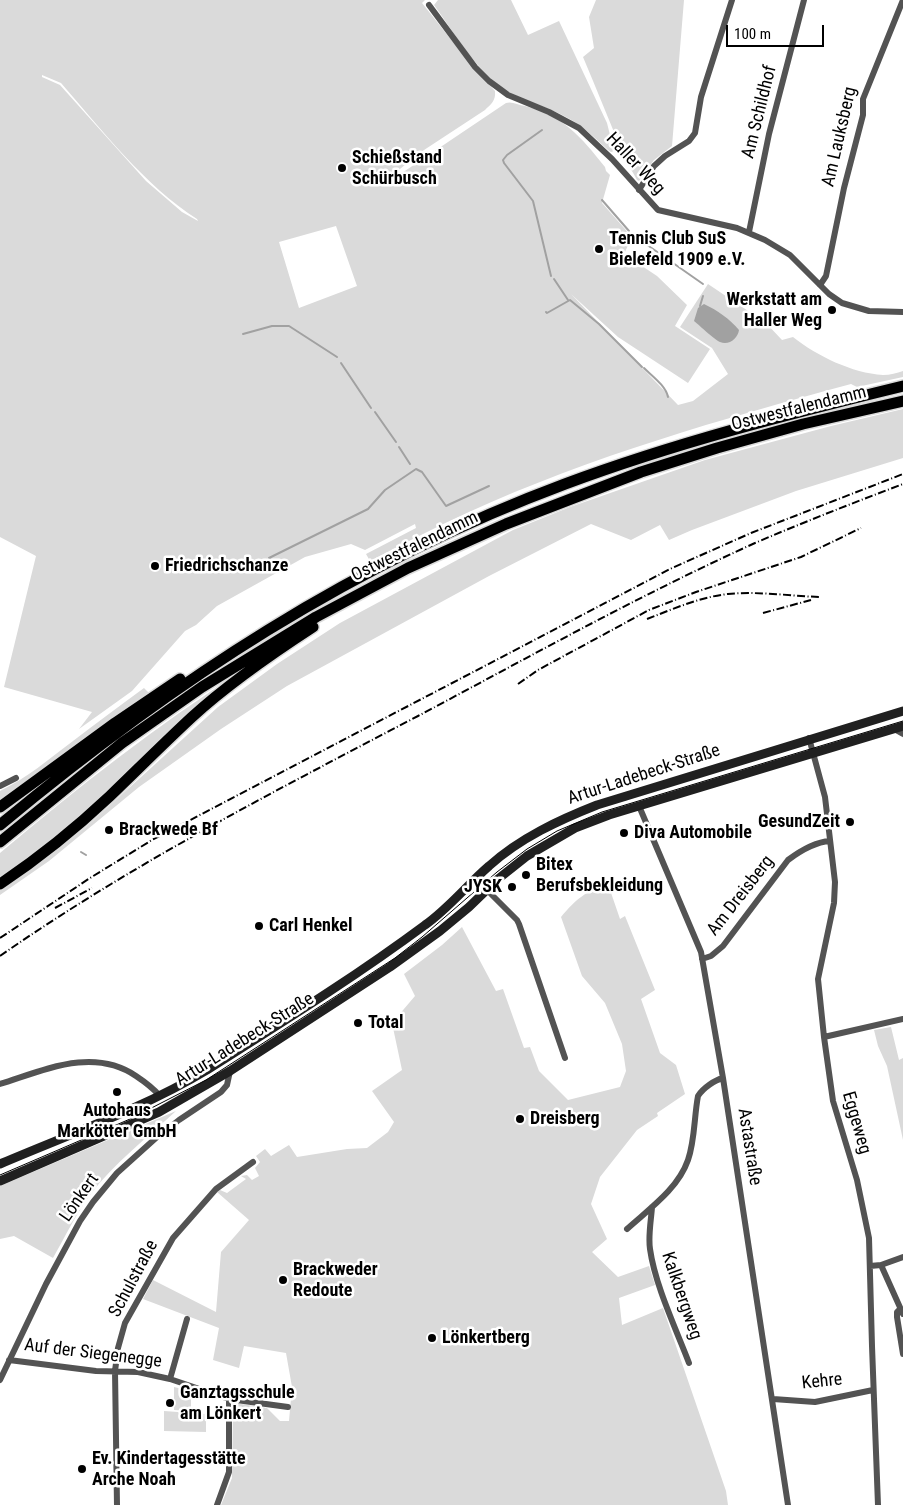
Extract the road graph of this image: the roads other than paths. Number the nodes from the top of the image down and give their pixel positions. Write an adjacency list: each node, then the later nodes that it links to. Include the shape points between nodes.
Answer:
1 (732, 0): 5 (street, via 703,89 695,134 689,142 654,166)
2 (804, 0): 6 (street, Am Schildhof, via 769,134)
3 (903, 0): 7 (street, Am Lauksberg, via 863,99 863,116 826,276)
4 (429, 5): 5 (street, Haller Weg, via 489,81 508,95 579,128)
5 (639, 190): 6 (street, Haller Weg, via 659,211)
6 (749, 232): 7 (street, Haller Weg, via 790,255)
7 (820, 285): 8 (street, Haller Weg, via 836,299 851,306)
8 (903, 312)
9 (903, 386): 12 (highway, Ostwestfalendamm, via 717,433 563,484 399,556 303,607)
10 (903, 401): 11 (highway, Ostwestfalendamm, via 717,448 641,472)
11 (506, 524): 24 (highway, Ostwestfalendamm, via 400,572 256,653 122,743); 26 (highway, via 330,616 292,641 214,698 108,798 38,857)
12 (247, 642): 21 (highway, via 214,657 162,690); 22 (highway, Ostwestfalendamm, via 119,730)
13 (903, 711): 16 (street, Artur-Ladebeck-Straße)
14 (899, 727): 15 (street); 17 (street, Artur-Ladebeck-Straße)
15 (903, 734)
16 (809, 738): 17 (street); 25 (street, Artur-Ladebeck-Straße, via 574,814 520,842)
17 (813, 753): 20 (street, Artur-Ladebeck-Straße); 23 (street, Eggeweg, via 825,797)
18 (16, 778): 19 (street)
19 (0, 786)
20 (639, 806): 27 (street, Artur-Ladebeck-Straße, via 588,822 548,842 515,864); 28 (street, Astastraße)
21 (0, 807)
22 (0, 825)
23 (830, 840): 28 (street, Am Dreisberg, via 788,860 730,938 716,952); 30 (street, Eggeweg, via 836,893 818,984)
24 (0, 842)
25 (476, 879): 27 (street); 35 (street, Artur-Ladebeck-Straße, via 436,917 395,947 229,1056)
26 (0, 884)
27 (486, 891): 31 (street, via 519,924); 32 (street, Artur-Ladebeck-Straße, via 425,943)
28 (702, 959): 33 (street, Astastraße)
29 (903, 1019): 30 (street)
30 (824, 1037): 43 (street, Eggeweg, via 832,1101 857,1180 870,1238)
31 (566, 1058)
32 (230, 1071): 38 (street, Artur-Ladebeck-Straße, via 159,1112); 47 (street, Lönkert, via 224,1089 137,1154 93,1202 46,1284)
33 (723, 1078): 39 (street, via 698,1096 688,1162 670,1190); 54 (street, Astastraße)
34 (0, 1084): 35 (street, via 56,1066 95,1061 130,1072)
35 (160, 1096): 37 (street, Artur-Ladebeck-Straße)
36 (253, 1162): 49 (street, Schulstraße, via 216,1189 173,1238 125,1323)
37 (0, 1164)
38 (0, 1180)
39 (652, 1207): 40 (street); 48 (street, Kalkbergweg, via 650,1249)
40 (627, 1228)
41 (903, 1257): 42 (street)
42 (881, 1265): 43 (street); 44 (street)
43 (870, 1266): 52 (street, Eggeweg)
44 (902, 1311): 46 (street, via 897,1312 897,1317)
45 (187, 1319): 50 (street)
46 (903, 1354)
47 (9, 1360): 49 (street, Auf der Siegenegge); 51 (street, Lönkert)
48 (689, 1363)
49 (115, 1371): 50 (street, Auf der Siegenegge); 56 (street, Schulstraße)
50 (170, 1378): 53 (street, Auf der Siegenegge)
51 (0, 1380)
52 (874, 1390): 54 (street, Kehre, via 815,1402); 59 (street, Eggeweg)
53 (229, 1399): 55 (street, Auf der Siegenegge); 57 (street, via 229,1472)
54 (773, 1399): 58 (street, Astastraße)
55 (288, 1406)
56 (117, 1505)
57 (217, 1505)
58 (788, 1505)
59 (878, 1505)

